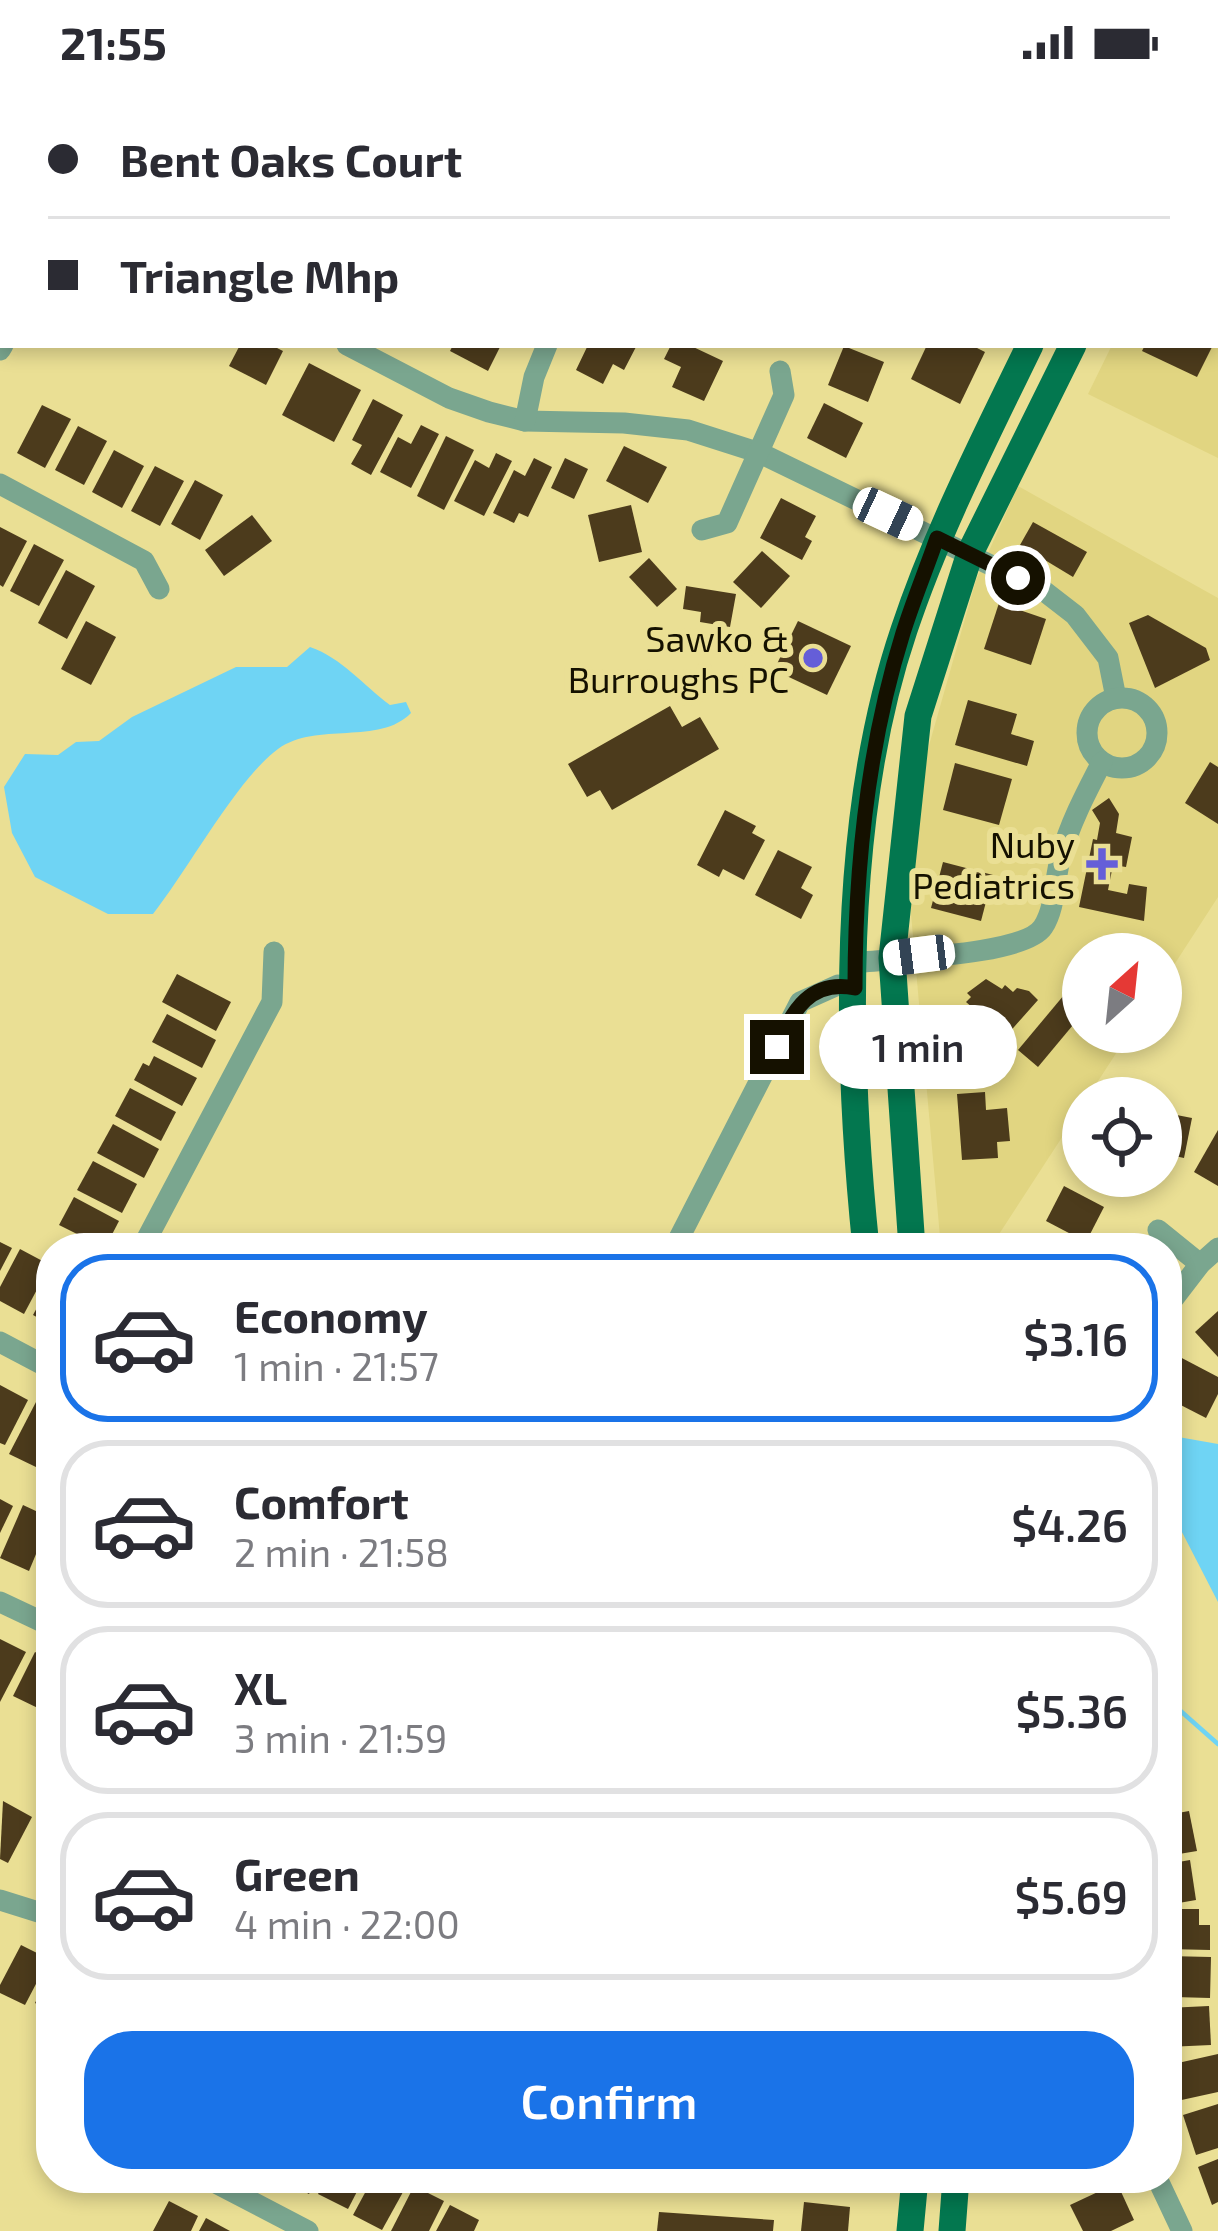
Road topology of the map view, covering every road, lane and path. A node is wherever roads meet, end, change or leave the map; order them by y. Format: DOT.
graph roads {
  1 [pos="353,348"];
  2 [pos="546,348"];
  3 [pos="1029,348"];
  4 [pos="1072,348"];
  5 [pos="780,371"];
  6 [pos="525,421"];
  7 [pos="760,453"];
  8 [pos="0,484"];
  9 [pos="702,530"];
  10 [pos="937,538"];
  11 [pos="970,553"];
  12 [pos="159,590"];
  13 [pos="1116,698"];
  14 [pos="1102,763"];
  15 [pos="274,952"];
  16 [pos="892,958"];
  17 [pos="855,976"];
  18 [pos="1158,1230"];
  19 [pos="150,1233"];
  20 [pos="682,1233"];
  21 [pos="865,1233"];
  22 [pos="911,1233"];
  23 [pos="1162,1233"];
  24 [pos="1218,1247"];
  25 [pos="1182,1249"];
  26 [pos="1200,1264"];
  27 [pos="1182,1287"];
  28 [pos="0,1342"];
  29 [pos="36,1361"];
  30 [pos="0,1602"];
  31 [pos="36,1619"];
  32 [pos="0,1900"];
  33 [pos="36,1911"];
  34 [pos="235,2193"];
  35 [pos="914,2193"];
  36 [pos="955,2193"];
  37 [pos="1164,2193"];
  38 [pos="308,2231"];
  39 [pos="910,2231"];
  40 [pos="952,2231"];
  41 [pos="1182,2231"];
  1 -- 6 [label="street"];
  2 -- 6 [label="street"];
  3 -- 10 [label="main road"];
  4 -- 11 [label="main road"];
  5 -- 7 [label="street"];
  6 -- 7 [label="street"];
  7 -- 9 [label="street"];
  7 -- 10 [label="street"];
  8 -- 12 [label="street"];
  10 -- 11 [label="street"];
  10 -- 17 [label="main road"];
  11 -- 13 [label="street"];
  11 -- 16 [label="main road"];
  13 -- 14 [label="street"];
  13 -- 14 [label="street"];
  14 -- 16 [label="street"];
  15 -- 19 [label="street"];
  16 -- 17 [label="street"];
  16 -- 22 [label="main road"];
  17 -- 20 [label="street"];
  17 -- 21 [label="main road"];
  18 -- 23 [label="street"];
  24 -- 26 [label="street"];
  25 -- 26 [label="street"];
  26 -- 27 [label="street"];
  28 -- 29 [label="street"];
  30 -- 31 [label="street"];
  32 -- 33 [label="street"];
  34 -- 38 [label="street"];
  35 -- 39 [label="main road"];
  36 -- 40 [label="main road"];
  37 -- 41 [label="street"];
}
